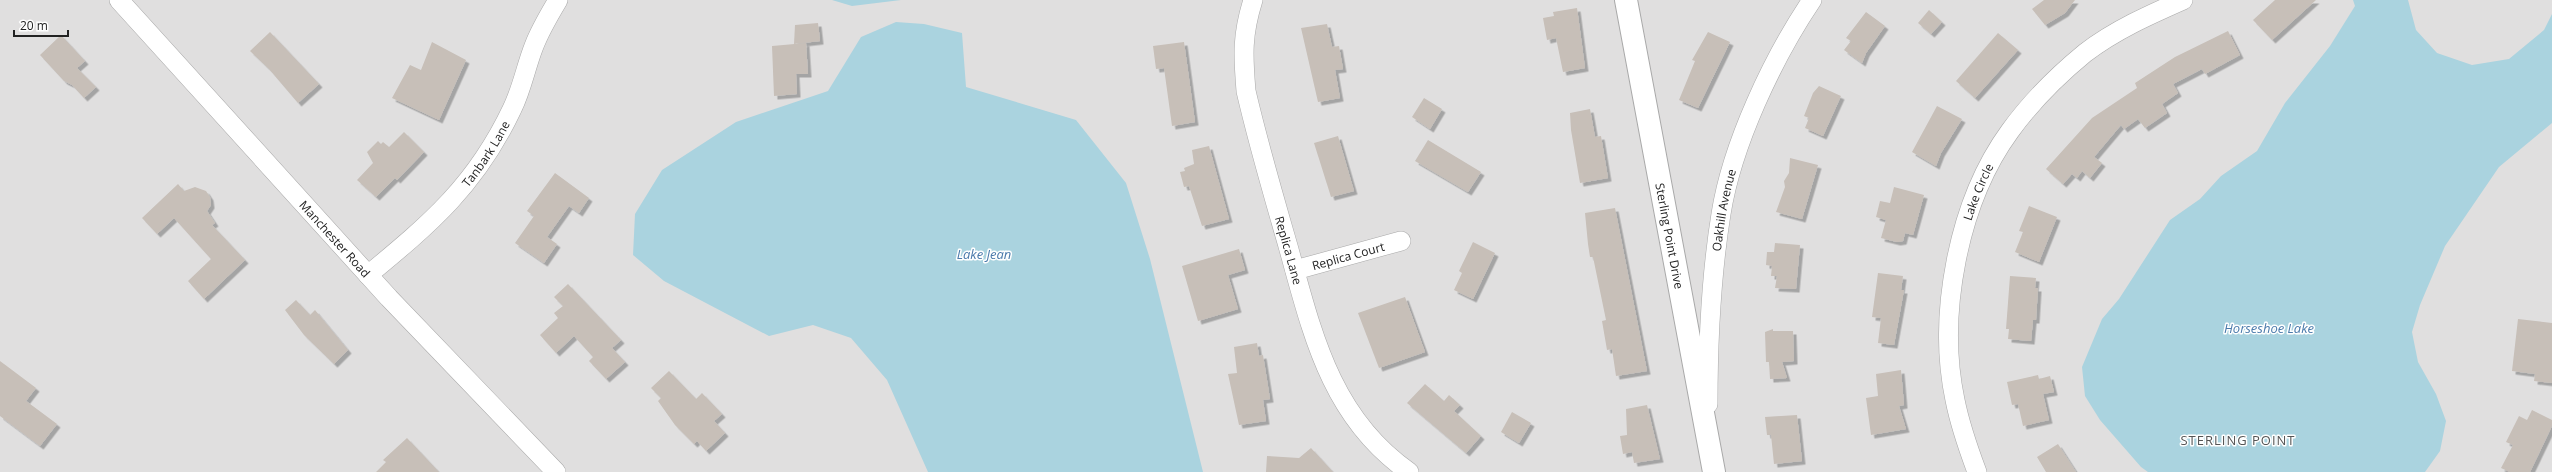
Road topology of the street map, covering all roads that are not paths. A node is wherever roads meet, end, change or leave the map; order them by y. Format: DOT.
graph roads {
  1 [pos="558,0"];
  2 [pos="1253,0"];
  3 [pos="1626,0"];
  4 [pos="1812,0"];
  5 [pos="2183,0"];
  6 [pos="122,1"];
  7 [pos="1401,241"];
  8 [pos="1294,270"];
  9 [pos="368,275"];
  10 [pos="1708,439"];
  11 [pos="556,472"];
  12 [pos="1409,472"];
  13 [pos="1714,472"];
  14 [pos="1977,472"];
  1 -- 9 [label="street, Tanbark Lane"];
  2 -- 8 [label="street, Replica Lane"];
  3 -- 10 [label="street, Sterling Point Drive"];
  4 -- 10 [label="street, Oakhill Avenue"];
  5 -- 14 [label="street, Lake Circle"];
  6 -- 9 [label="street, Manchester Road"];
  7 -- 8 [label="street, Replica Court"];
  8 -- 12 [label="street, Replica Lane"];
  9 -- 11 [label="street, Manchester Road"];
  10 -- 13 [label="street, Sterling Point Drive"];
}
